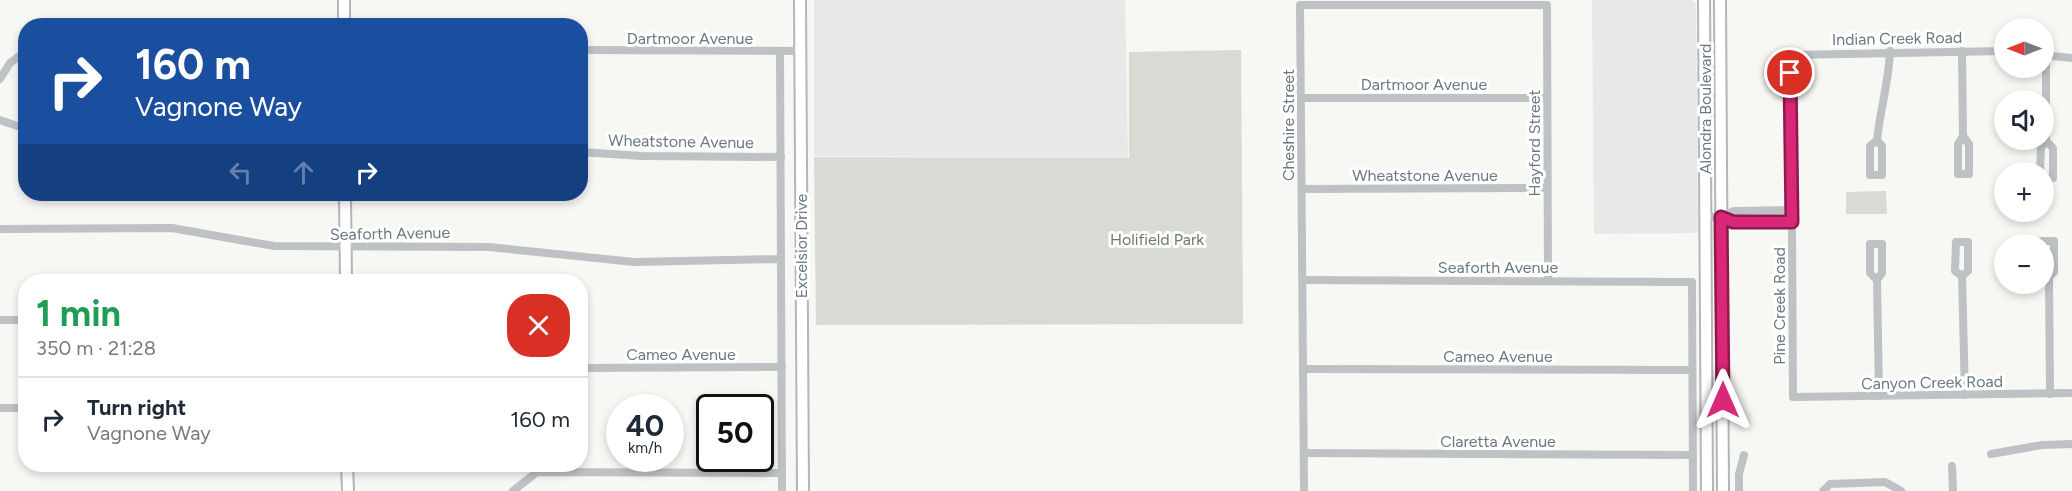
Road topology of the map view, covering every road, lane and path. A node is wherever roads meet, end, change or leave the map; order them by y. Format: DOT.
graph roads {
  1 [pos="344,0"];
  2 [pos="800,0"];
  3 [pos="1704,0"];
  4 [pos="1720,0"];
  5 [pos="1477,3"];
  6 [pos="1547,5"];
  7 [pos="344,18"];
  8 [pos="588,50"];
  9 [pos="780,51"];
  10 [pos="800,51"];
  11 [pos="1890,51"];
  12 [pos="1962,51"];
  13 [pos="1994,51"];
  14 [pos="1791,55"];
  15 [pos="2054,56"];
  16 [pos="18,57"];
  17 [pos="2072,57"];
  18 [pos="0,79"];
  19 [pos="1302,98"];
  20 [pos="1547,98"];
  21 [pos="0,120"];
  22 [pos="1720,121"];
  23 [pos="1705,122"];
  24 [pos="18,126"];
  25 [pos="1963,136"];
  26 [pos="1877,140"];
  27 [pos="588,153"];
  28 [pos="781,157"];
  29 [pos="1548,188"];
  30 [pos="1302,189"];
  31 [pos="345,201"];
  32 [pos="1792,216"];
  33 [pos="1706,217"];
  34 [pos="1721,217"];
  35 [pos="0,229"];
  36 [pos="346,247"];
  37 [pos="781,259"];
  38 [pos="346,274"];
  39 [pos="1962,276"];
  40 [pos="1303,280"];
  41 [pos="1877,280"];
  42 [pos="1548,281"];
  43 [pos="2047,294"];
  44 [pos="0,320"];
  45 [pos="18,320"];
  46 [pos="782,367"];
  47 [pos="588,368"];
  48 [pos="1303,369"];
  49 [pos="1692,370"];
  50 [pos="2072,393"];
  51 [pos="2050,394"];
  52 [pos="1965,395"];
  53 [pos="1879,396"];
  54 [pos="1793,397"];
  55 [pos="0,408"];
  56 [pos="18,408"];
  57 [pos="2072,444"];
  58 [pos="1304,453"];
  59 [pos="1991,453"];
  60 [pos="1693,455"];
  61 [pos="1744,455"];
  62 [pos="1952,466"];
  63 [pos="588,470"];
  64 [pos="348,472"];
  65 [pos="534,472"];
  66 [pos="782,473"];
  67 [pos="1902,490"];
  68 [pos="348,491"];
  69 [pos="513,491"];
  70 [pos="782,491"];
  71 [pos="803,491"];
  72 [pos="1304,491"];
  73 [pos="1693,491"];
  74 [pos="1707,491"];
  75 [pos="1724,491"];
  76 [pos="1739,491"];
  77 [pos="1823,491"];
  78 [pos="1953,491"];
  1 -- 7 [label="main road"];
  2 -- 10 [label="main road, Excelsior Drive"];
  3 -- 23 [label="main road, Alondra Boulevard"];
  4 -- 22 [label="main road, Alondra Boulevard"];
  5 -- 6 [label="street, Cheshire Street"];
  5 -- 19 [label="street, Cheshire Street"];
  6 -- 20 [label="street, Hayford Street"];
  8 -- 9 [label="street, Dartmoor Avenue"];
  9 -- 10 [label="street, Dartmoor Avenue"];
  9 -- 28 [label="street, Excelsior Drive"];
  10 -- 71 [label="main road, Excelsior Drive"];
  11 -- 12 [label="street, Indian Creek Road"];
  11 -- 14 [label="street, Indian Creek Road"];
  11 -- 26 [label="street"];
  12 -- 13 [label="street, Indian Creek Road"];
  12 -- 25 [label="street"];
  14 -- 32 [label="street, Pine Creek Road"];
  15 -- 17 [label="street"];
  16 -- 18 [label="street"];
  19 -- 20 [label="street, Dartmoor Avenue"];
  19 -- 30 [label="street, Cheshire Street"];
  20 -- 29 [label="street, Hayford Street"];
  21 -- 24 [label="street"];
  22 -- 23 [label="main road"];
  22 -- 34 [label="main road, Alondra Boulevard"];
  23 -- 33 [label="main road, Alondra Boulevard"];
  27 -- 28 [label="street, Wheatstone Avenue"];
  28 -- 37 [label="street, Excelsior Drive"];
  29 -- 30 [label="street, Wheatstone Avenue"];
  29 -- 42 [label="street, Hayford Street"];
  30 -- 40 [label="street, Cheshire Street"];
  31 -- 36 [label="main road"];
  32 -- 34 [label="street"];
  32 -- 54 [label="street, Pine Creek Road"];
  33 -- 34 [label="street"];
  33 -- 74 [label="main road, Alondra Boulevard"];
  34 -- 75 [label="main road, Alondra Boulevard"];
  35 -- 36 [label="street, Seaforth Avenue"];
  36 -- 37 [label="street, Seaforth Avenue"];
  36 -- 38 [label="main road"];
  37 -- 46 [label="street, Excelsior Drive"];
  39 -- 52 [label="street"];
  40 -- 42 [label="street, Seaforth Avenue"];
  40 -- 48 [label="street, Cheshire Street"];
  41 -- 53 [label="street"];
  42 -- 49 [label="street, Seaforth Avenue"];
  43 -- 51 [label="street"];
  44 -- 45 [label="street"];
  46 -- 47 [label="street, Cameo Avenue"];
  46 -- 66 [label="street, Excelsior Drive"];
  48 -- 49 [label="street, Cameo Avenue"];
  48 -- 58 [label="street, Cheshire Street"];
  49 -- 60 [label="street"];
  50 -- 51 [label="street, Canyon Creek Road"];
  51 -- 52 [label="street, Canyon Creek Road"];
  52 -- 53 [label="street, Canyon Creek Road"];
  53 -- 54 [label="street, Canyon Creek Road"];
  55 -- 56 [label="street"];
  57 -- 59 [label="street"];
  58 -- 60 [label="street, Claretta Avenue"];
  58 -- 72 [label="street, Cheshire Street"];
  60 -- 73 [label="street"];
  61 -- 76 [label="street"];
  62 -- 78 [label="street"];
  63 -- 66 [label="street"];
  64 -- 68 [label="main road"];
  65 -- 69 [label="street"];
  66 -- 70 [label="street, Excelsior Drive"];
  67 -- 77 [label="street"];
}
